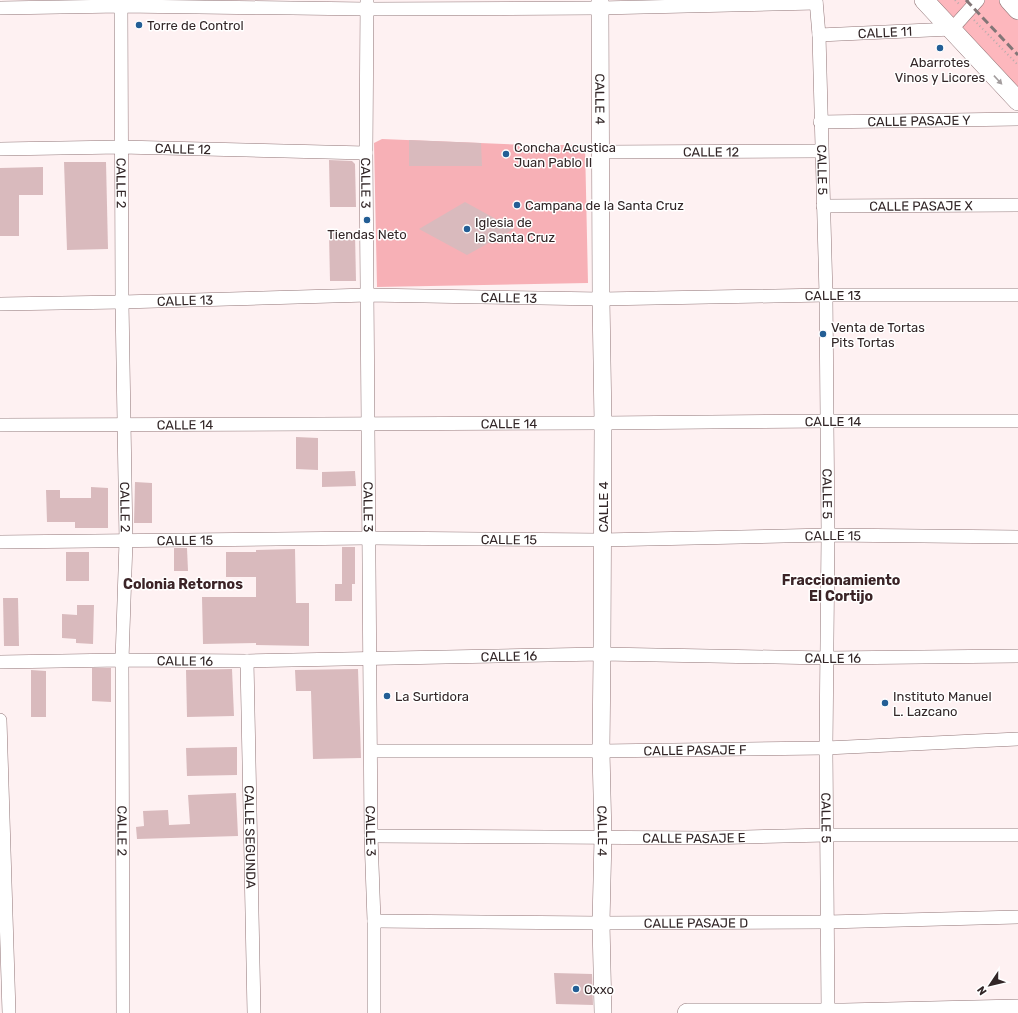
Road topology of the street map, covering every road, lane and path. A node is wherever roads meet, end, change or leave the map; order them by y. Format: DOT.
graph roads {
  1 [pos="924,0"];
  2 [pos="978,0"];
  3 [pos="1009,0"];
  4 [pos="816,2"];
  5 [pos="121,3"];
  6 [pos="26,4"];
  7 [pos="367,4"];
  8 [pos="600,4"];
  9 [pos="0,8"];
  10 [pos="1018,10"];
  11 [pos="969,14"];
  12 [pos="952,30"];
  13 [pos="819,35"];
  14 [pos="1018,65"];
  15 [pos="1018,101"];
  16 [pos="1018,119"];
  17 [pos="820,122"];
  18 [pos="121,147"];
  19 [pos="0,149"];
  20 [pos="821,151"];
  21 [pos="601,152"];
  22 [pos="366,153"];
  23 [pos="1018,205"];
  24 [pos="823,206"];
  25 [pos="368,295"];
  26 [pos="826,295"];
  27 [pos="1018,296"];
  28 [pos="601,299"];
  29 [pos="122,302"];
  30 [pos="0,304"];
  31 [pos="827,421"];
  32 [pos="1018,421"];
  33 [pos="603,423"];
  34 [pos="124,424"];
  35 [pos="368,424"];
  36 [pos="0,426"];
  37 [pos="828,535"];
  38 [pos="1018,537"];
  39 [pos="370,538"];
  40 [pos="602,540"];
  41 [pos="126,541"];
  42 [pos="0,542"];
  43 [pos="602,654"];
  44 [pos="1018,656"];
  45 [pos="370,658"];
  46 [pos="827,658"];
  47 [pos="122,660"];
  48 [pos="247,661"];
  49 [pos="0,662"];
  50 [pos="0,720"];
  51 [pos="1018,738"];
  52 [pos="0,739"];
  53 [pos="826,748"];
  54 [pos="371,751"];
  55 [pos="600,751"];
  56 [pos="827,835"];
  57 [pos="1018,835"];
  58 [pos="371,836"];
  59 [pos="603,837"];
  60 [pos="1018,916"];
  61 [pos="374,921"];
  62 [pos="827,922"];
  63 [pos="601,923"];
  64 [pos="1018,1009"];
  65 [pos="929,1012"];
  66 [pos="9,1013"];
  67 [pos="123,1013"];
  68 [pos="254,1013"];
  69 [pos="374,1013"];
  70 [pos="603,1013"];
  71 [pos="687,1013"];
  72 [pos="755,1013"];
  73 [pos="828,1013"];
  74 [pos="844,1013"];
  1 -- 12 [label="main road"];
  2 -- 12 [label="street"];
  3 -- 10 [label="main road"];
  4 -- 8 [label="street"];
  4 -- 13 [label="street, CALLE 5"];
  5 -- 6 [label="street"];
  5 -- 7 [label="street"];
  5 -- 18 [label="street, CALLE 2"];
  6 -- 9 [label="street"];
  7 -- 8 [label="street"];
  7 -- 22 [label="street, CALLE 3"];
  8 -- 21 [label="street, CALLE 4"];
  11 -- 14 [label="path"];
  12 -- 13 [label="street, CALLE 11"];
  12 -- 15 [label="main road, one-way"];
  13 -- 17 [label="street, CALLE 5"];
  16 -- 17 [label="street, CALLE PASAJE Y"];
  17 -- 20 [label="street, CALLE 5"];
  18 -- 19 [label="street, CALLE 12"];
  18 -- 22 [label="street, CALLE 12"];
  18 -- 29 [label="street, CALLE 2"];
  20 -- 21 [label="street, CALLE 12"];
  20 -- 24 [label="street, CALLE 5"];
  21 -- 28 [label="street, CALLE 4"];
  22 -- 25 [label="street, CALLE 3"];
  23 -- 24 [label="street, CALLE PASAJE X"];
  24 -- 26 [label="street, CALLE 5"];
  25 -- 28 [label="street, CALLE 13"];
  25 -- 29 [label="street, CALLE 13"];
  25 -- 35 [label="street, CALLE 3"];
  26 -- 27 [label="street, CALLE 13"];
  26 -- 28 [label="street, CALLE 13"];
  26 -- 31 [label="street, CALLE 5"];
  28 -- 33 [label="street, CALLE 4"];
  29 -- 30 [label="street, CALLE 13"];
  29 -- 34 [label="street, CALLE 2"];
  31 -- 32 [label="street, CALLE 14"];
  31 -- 33 [label="street, CALLE 14"];
  31 -- 37 [label="street, CALLE 5"];
  33 -- 35 [label="street, CALLE 14"];
  33 -- 40 [label="street, CALLE 4"];
  34 -- 35 [label="street, CALLE 14"];
  34 -- 36 [label="street, CALLE 14"];
  34 -- 41 [label="street, CALLE 2"];
  35 -- 39 [label="street, CALLE 3"];
  37 -- 38 [label="street, CALLE 15"];
  37 -- 40 [label="street, CALLE 15"];
  37 -- 46 [label="street, CALLE 5"];
  39 -- 40 [label="street, CALLE 15"];
  39 -- 41 [label="street, CALLE 15"];
  39 -- 45 [label="street, CALLE 3"];
  40 -- 43 [label="street, CALLE 4"];
  41 -- 42 [label="street, CALLE 15"];
  41 -- 47 [label="street, CALLE 2"];
  43 -- 45 [label="street, CALLE 16"];
  43 -- 46 [label="street, CALLE 16"];
  43 -- 55 [label="street, CALLE 4"];
  44 -- 46 [label="street, CALLE 16"];
  45 -- 48 [label="street, CALLE 16"];
  45 -- 54 [label="street, CALLE 3"];
  46 -- 53 [label="street, CALLE 5"];
  47 -- 48 [label="street, CALLE 16"];
  47 -- 49 [label="street, CALLE 16"];
  47 -- 67 [label="street, CALLE 2"];
  48 -- 68 [label="street, CALLE SEGUNDA"];
  50 -- 52 [label="street"];
  51 -- 53 [label="street, CALLE PASAJE F"];
  52 -- 66 [label="street"];
  53 -- 55 [label="street, CALLE PASAJE F"];
  53 -- 56 [label="street, CALLE 5"];
  54 -- 55 [label="street, CALLE PASAJE F"];
  54 -- 58 [label="street, CALLE 3"];
  55 -- 59 [label="street, CALLE 4"];
  56 -- 57 [label="street, CALLE PASAJE E"];
  56 -- 59 [label="street, CALLE PASAJE E"];
  56 -- 62 [label="street, CALLE 5"];
  58 -- 59 [label="street, CALLE PASAJE E"];
  58 -- 61 [label="street, CALLE 3"];
  59 -- 63 [label="street, CALLE 4"];
  60 -- 62 [label="street, CALLE PASAJE D"];
  61 -- 63 [label="street, CALLE PASAJE D"];
  61 -- 69 [label="street, CALLE 3"];
  62 -- 63 [label="street, CALLE PASAJE D"];
  62 -- 73 [label="street, CALLE 5"];
  63 -- 70 [label="street, CALLE 4"];
  64 -- 65 [label="main road"];
  65 -- 74 [label="main road"];
  71 -- 72 [label="main road"];
  72 -- 73 [label="main road"];
  73 -- 74 [label="main road"];
}
